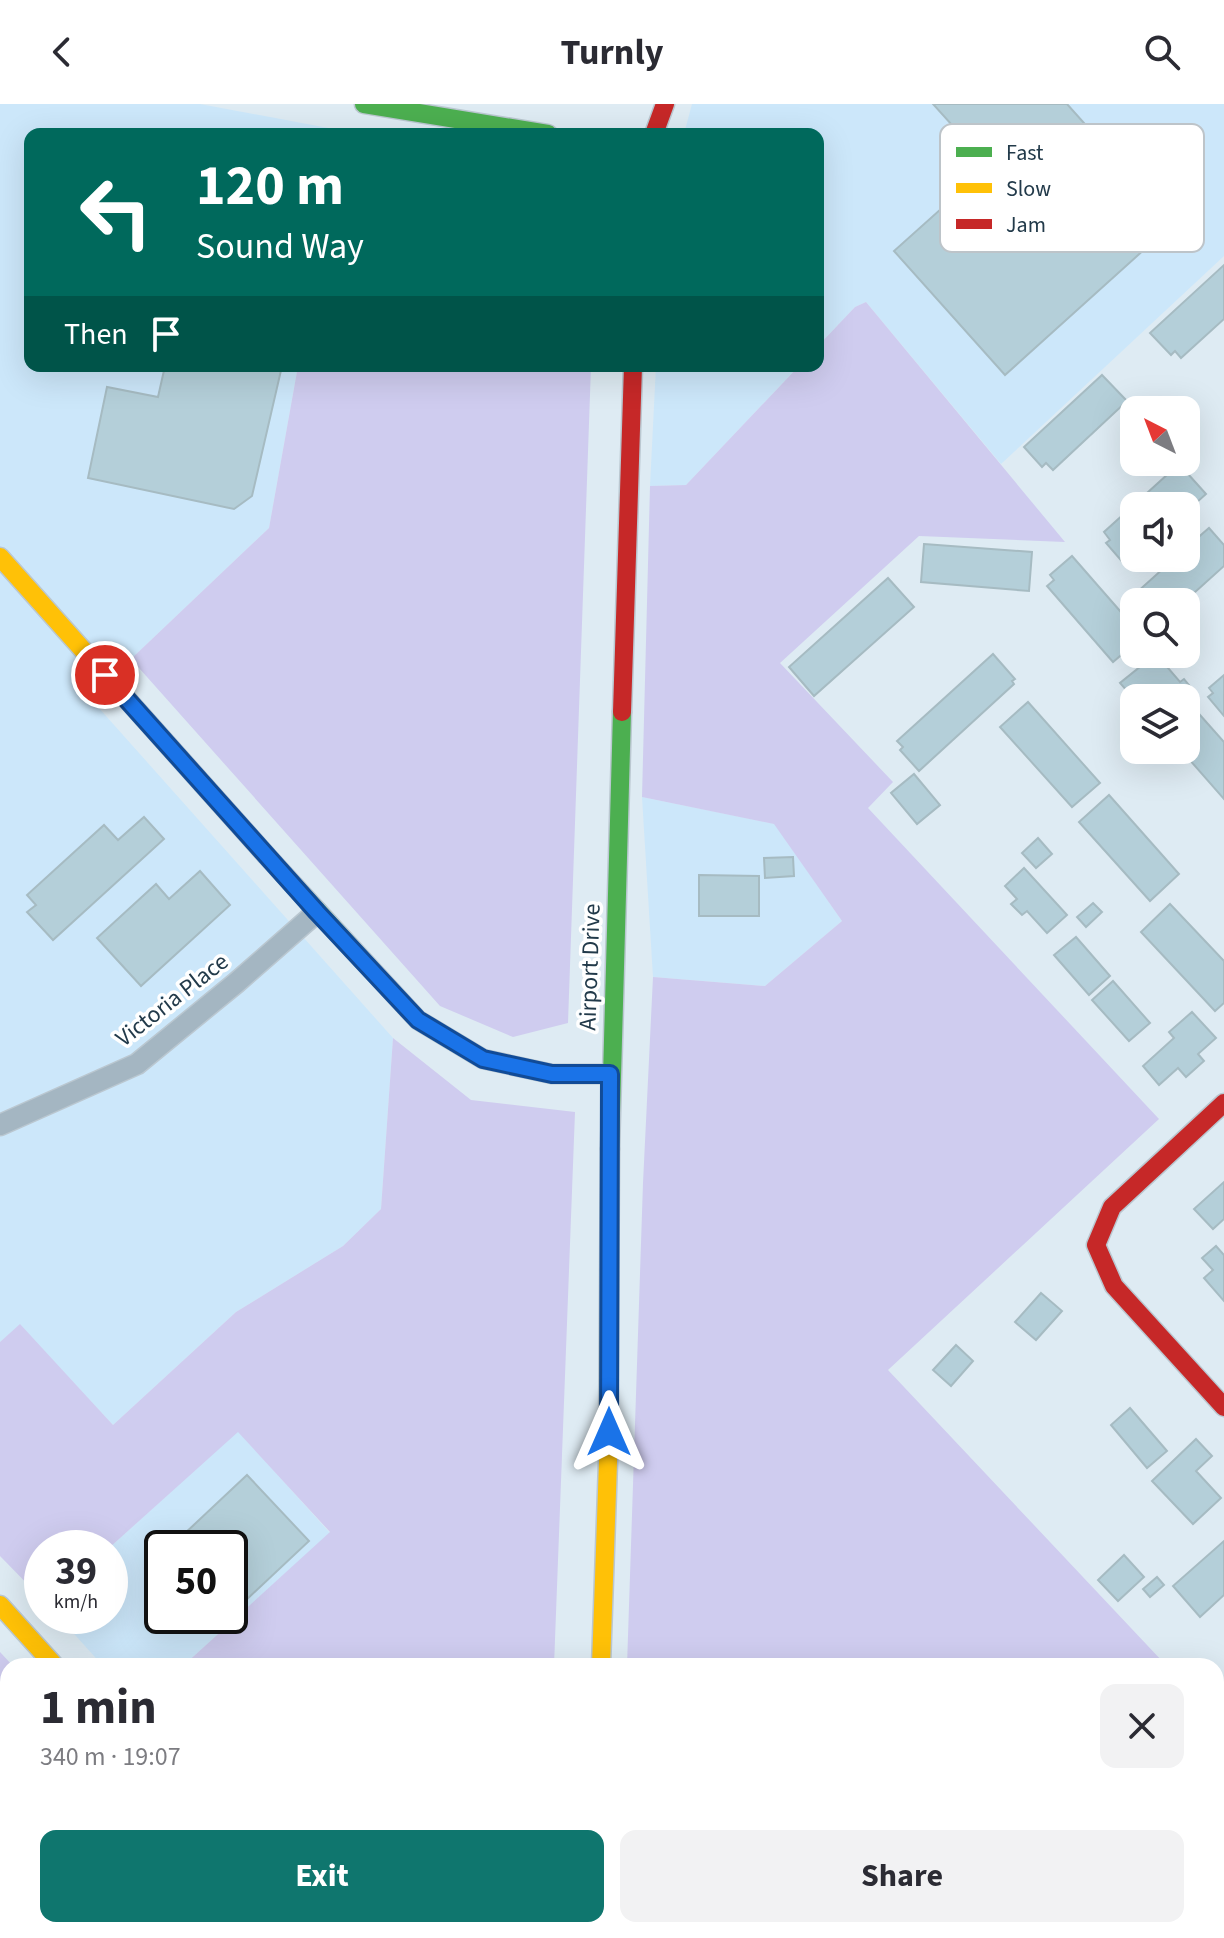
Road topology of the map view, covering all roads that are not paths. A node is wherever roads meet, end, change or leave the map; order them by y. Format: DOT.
graph roads {
  1 [pos="364,104"];
  2 [pos="665,104"];
  3 [pos="511,128"];
  4 [pos="656,128"];
  5 [pos="633,372"];
  6 [pos="0,557"];
  7 [pos="317,912"];
  8 [pos="610,1074"];
  9 [pos="1224,1103"];
  10 [pos="0,1125"];
  11 [pos="1224,1407"];
  12 [pos="0,1605"];
  13 [pos="48,1658"];
  14 [pos="601,1658"];
  1 -- 3 [label="street"];
  2 -- 4 [label="street"];
  5 -- 8 [label="street, Airport Drive"];
  6 -- 7 [label="street"];
  7 -- 8 [label="street"];
  7 -- 10 [label="street, Victoria Place"];
  8 -- 14 [label="street, Airport Drive"];
  9 -- 11 [label="street"];
  12 -- 13 [label="street"];
}
